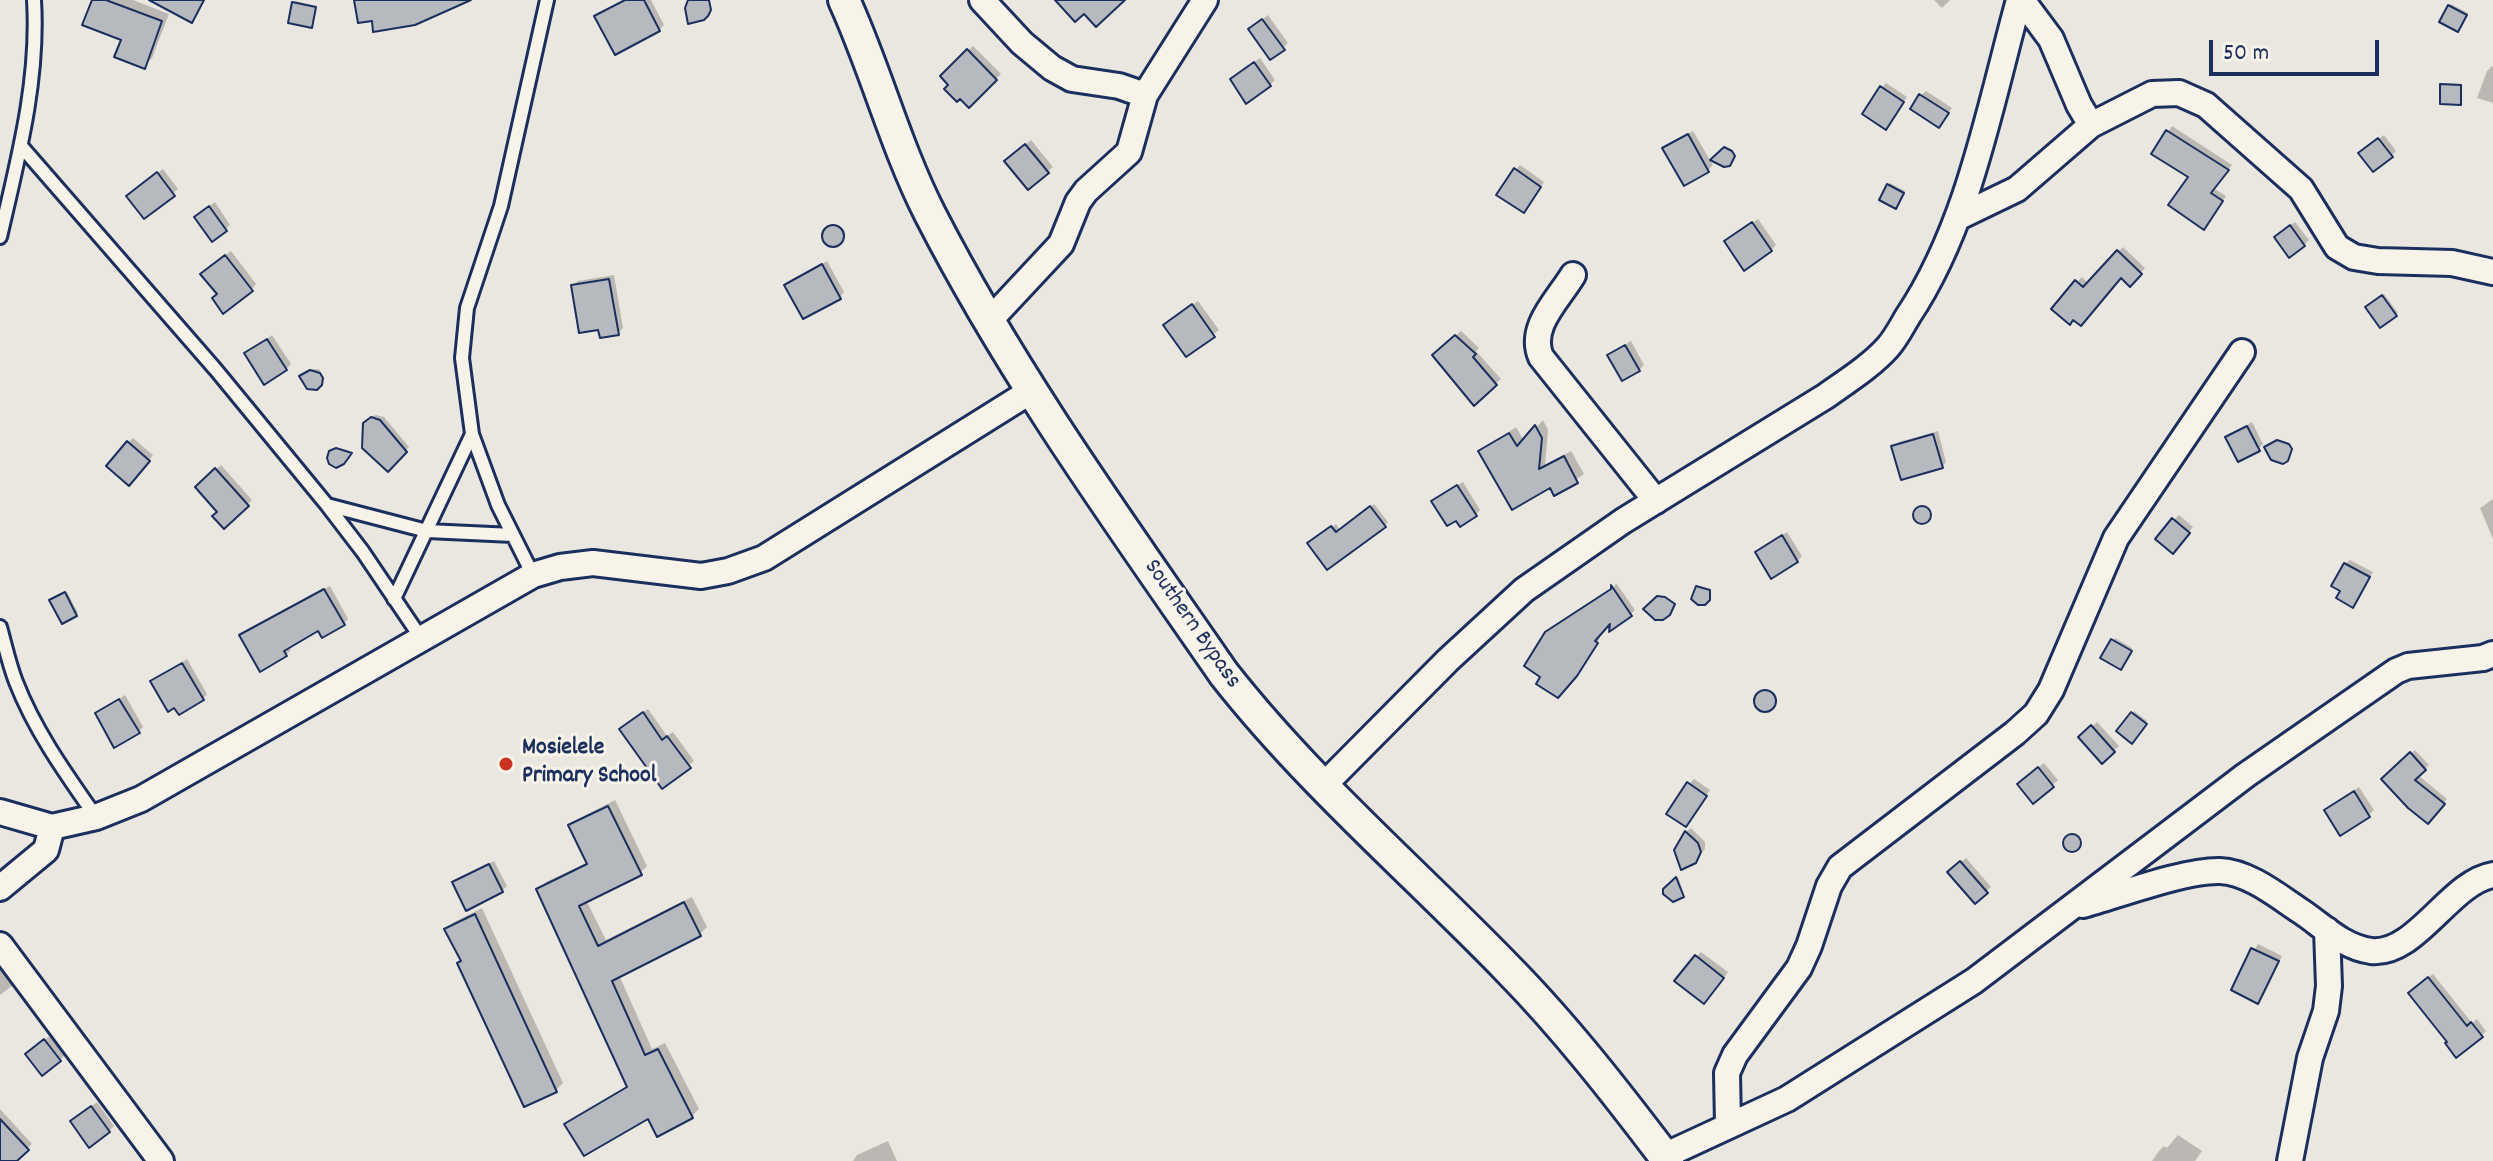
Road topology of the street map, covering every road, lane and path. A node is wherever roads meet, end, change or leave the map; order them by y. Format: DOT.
graph roads {
  1 [pos="34,0"];
  2 [pos="547,0"];
  3 [pos="844,0"];
  4 [pos="982,0"];
  5 [pos="1205,0"];
  6 [pos="2020,0"];
  7 [pos="1145,95"];
  8 [pos="2091,125"];
  9 [pos="21,146"];
  10 [pos="1957,218"];
  11 [pos="0,237"];
  12 [pos="2493,272"];
  13 [pos="1573,275"];
  14 [pos="990,320"];
  15 [pos="2242,352"];
  16 [pos="1031,391"];
  17 [pos="472,434"];
  18 [pos="1656,501"];
  19 [pos="327,505"];
  20 [pos="427,531"];
  21 [pos="513,535"];
  22 [pos="533,575"];
  23 [pos="394,599"];
  24 [pos="0,627"];
  25 [pos="421,638"];
  26 [pos="2493,654"];
  27 [pos="1323,786"];
  28 [pos="0,812"];
  29 [pos="96,817"];
  30 [pos="52,827"];
  31 [pos="2493,875"];
  32 [pos="0,888"];
  33 [pos="2067,910"];
  34 [pos="2327,930"];
  35 [pos="0,945"];
  36 [pos="1728,1125"];
  37 [pos="1666,1158"];
  38 [pos="161,1161"];
  39 [pos="2290,1161"];
  1 -- 9 [label="lane"];
  2 -- 17 [label="lane"];
  3 -- 14 [label="street, Southern Bypass"];
  4 -- 7 [label="street"];
  5 -- 7 [label="street"];
  6 -- 8 [label="street"];
  6 -- 10 [label="street"];
  7 -- 14 [label="street"];
  8 -- 10 [label="street"];
  8 -- 12 [label="street"];
  9 -- 11 [label="lane"];
  9 -- 19 [label="lane"];
  10 -- 18 [label="street"];
  13 -- 18 [label="street"];
  14 -- 16 [label="street, Southern Bypass"];
  15 -- 36 [label="street"];
  16 -- 22 [label="street"];
  16 -- 27 [label="street, Southern Bypass"];
  17 -- 20 [label="lane"];
  17 -- 21 [label="lane"];
  18 -- 27 [label="street"];
  19 -- 20 [label="lane"];
  19 -- 23 [label="lane"];
  20 -- 21 [label="lane"];
  20 -- 23 [label="lane"];
  21 -- 22 [label="lane"];
  22 -- 25 [label="street"];
  23 -- 25 [label="lane"];
  24 -- 29 [label="lane"];
  25 -- 29 [label="street"];
  26 -- 33 [label="street"];
  27 -- 37 [label="street, Southern Bypass"];
  28 -- 30 [label="street"];
  29 -- 30 [label="street"];
  30 -- 32 [label="street"];
  31 -- 34 [label="street"];
  33 -- 34 [label="street"];
  33 -- 36 [label="street"];
  34 -- 39 [label="street"];
  35 -- 38 [label="street"];
  36 -- 37 [label="street"];
}
